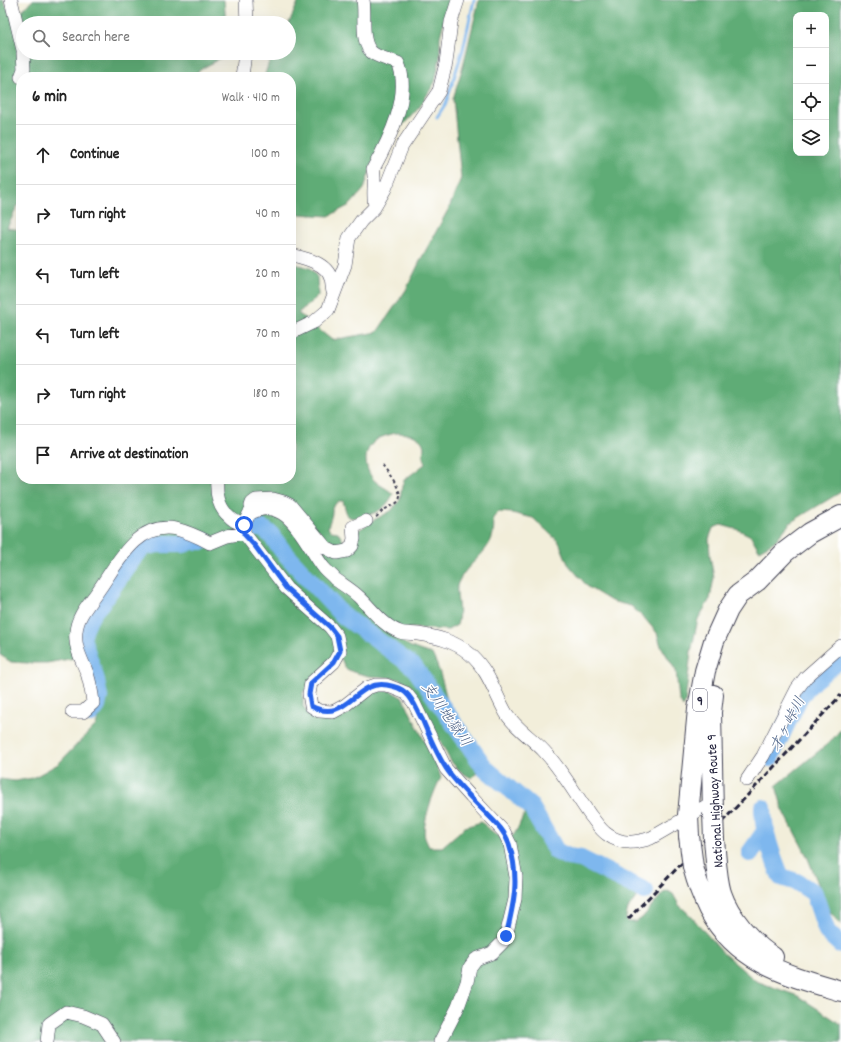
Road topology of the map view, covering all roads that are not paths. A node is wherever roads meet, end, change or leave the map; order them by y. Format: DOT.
graph roads {
  1 [pos="11,0"];
  2 [pos="246,0"];
  3 [pos="362,0"];
  4 [pos="458,0"];
  5 [pos="247,16"];
  6 [pos="16,21"];
  7 [pos="23,60"];
  8 [pos="245,60"];
  9 [pos="23,72"];
  10 [pos="243,72"];
  11 [pos="375,207"];
  12 [pos="296,256"];
  13 [pos="333,294"];
  14 [pos="296,331"];
  15 [pos="217,484"];
  16 [pos="253,512"];
  17 [pos="841,516"];
  18 [pos="366,521"];
  19 [pos="244,529"];
  20 [pos="757,580"];
  21 [pos="841,646"];
  22 [pos="72,712"];
  23 [pos="747,780"];
  24 [pos="713,807"];
  25 [pos="688,815"];
  26 [pos="820,984"];
  27 [pos="841,991"];
  28 [pos="47,1042"];
  29 [pos="114,1042"];
  30 [pos="440,1042"];
  1 -- 6 [label="street"];
  2 -- 5 [label="street"];
  3 -- 11 [label="street"];
  4 -- 11 [label="street"];
  7 -- 9 [label="street"];
  8 -- 10 [label="street"];
  11 -- 13 [label="street"];
  12 -- 13 [label="street"];
  13 -- 14 [label="street"];
  15 -- 19 [label="street"];
  16 -- 18 [label="street"];
  16 -- 19 [label="street"];
  16 -- 25 [label="street"];
  17 -- 20 [label="highway, National Highway Route 9 / 9"];
  19 -- 22 [label="street"];
  19 -- 30 [label="street"];
  20 -- 24 [label="highway, National Highway Route 9 / 9"];
  20 -- 25 [label="highway, National Highway Route 9 / 9"];
  21 -- 23 [label="street"];
  24 -- 25 [label="street"];
  24 -- 26 [label="highway, National Highway Route 9 / 9, bridge"];
  25 -- 26 [label="highway, National Highway Route 9 / 9, bridge"];
  26 -- 27 [label="highway, National Highway Route 9 / 9"];
  28 -- 29 [label="street"];
}
